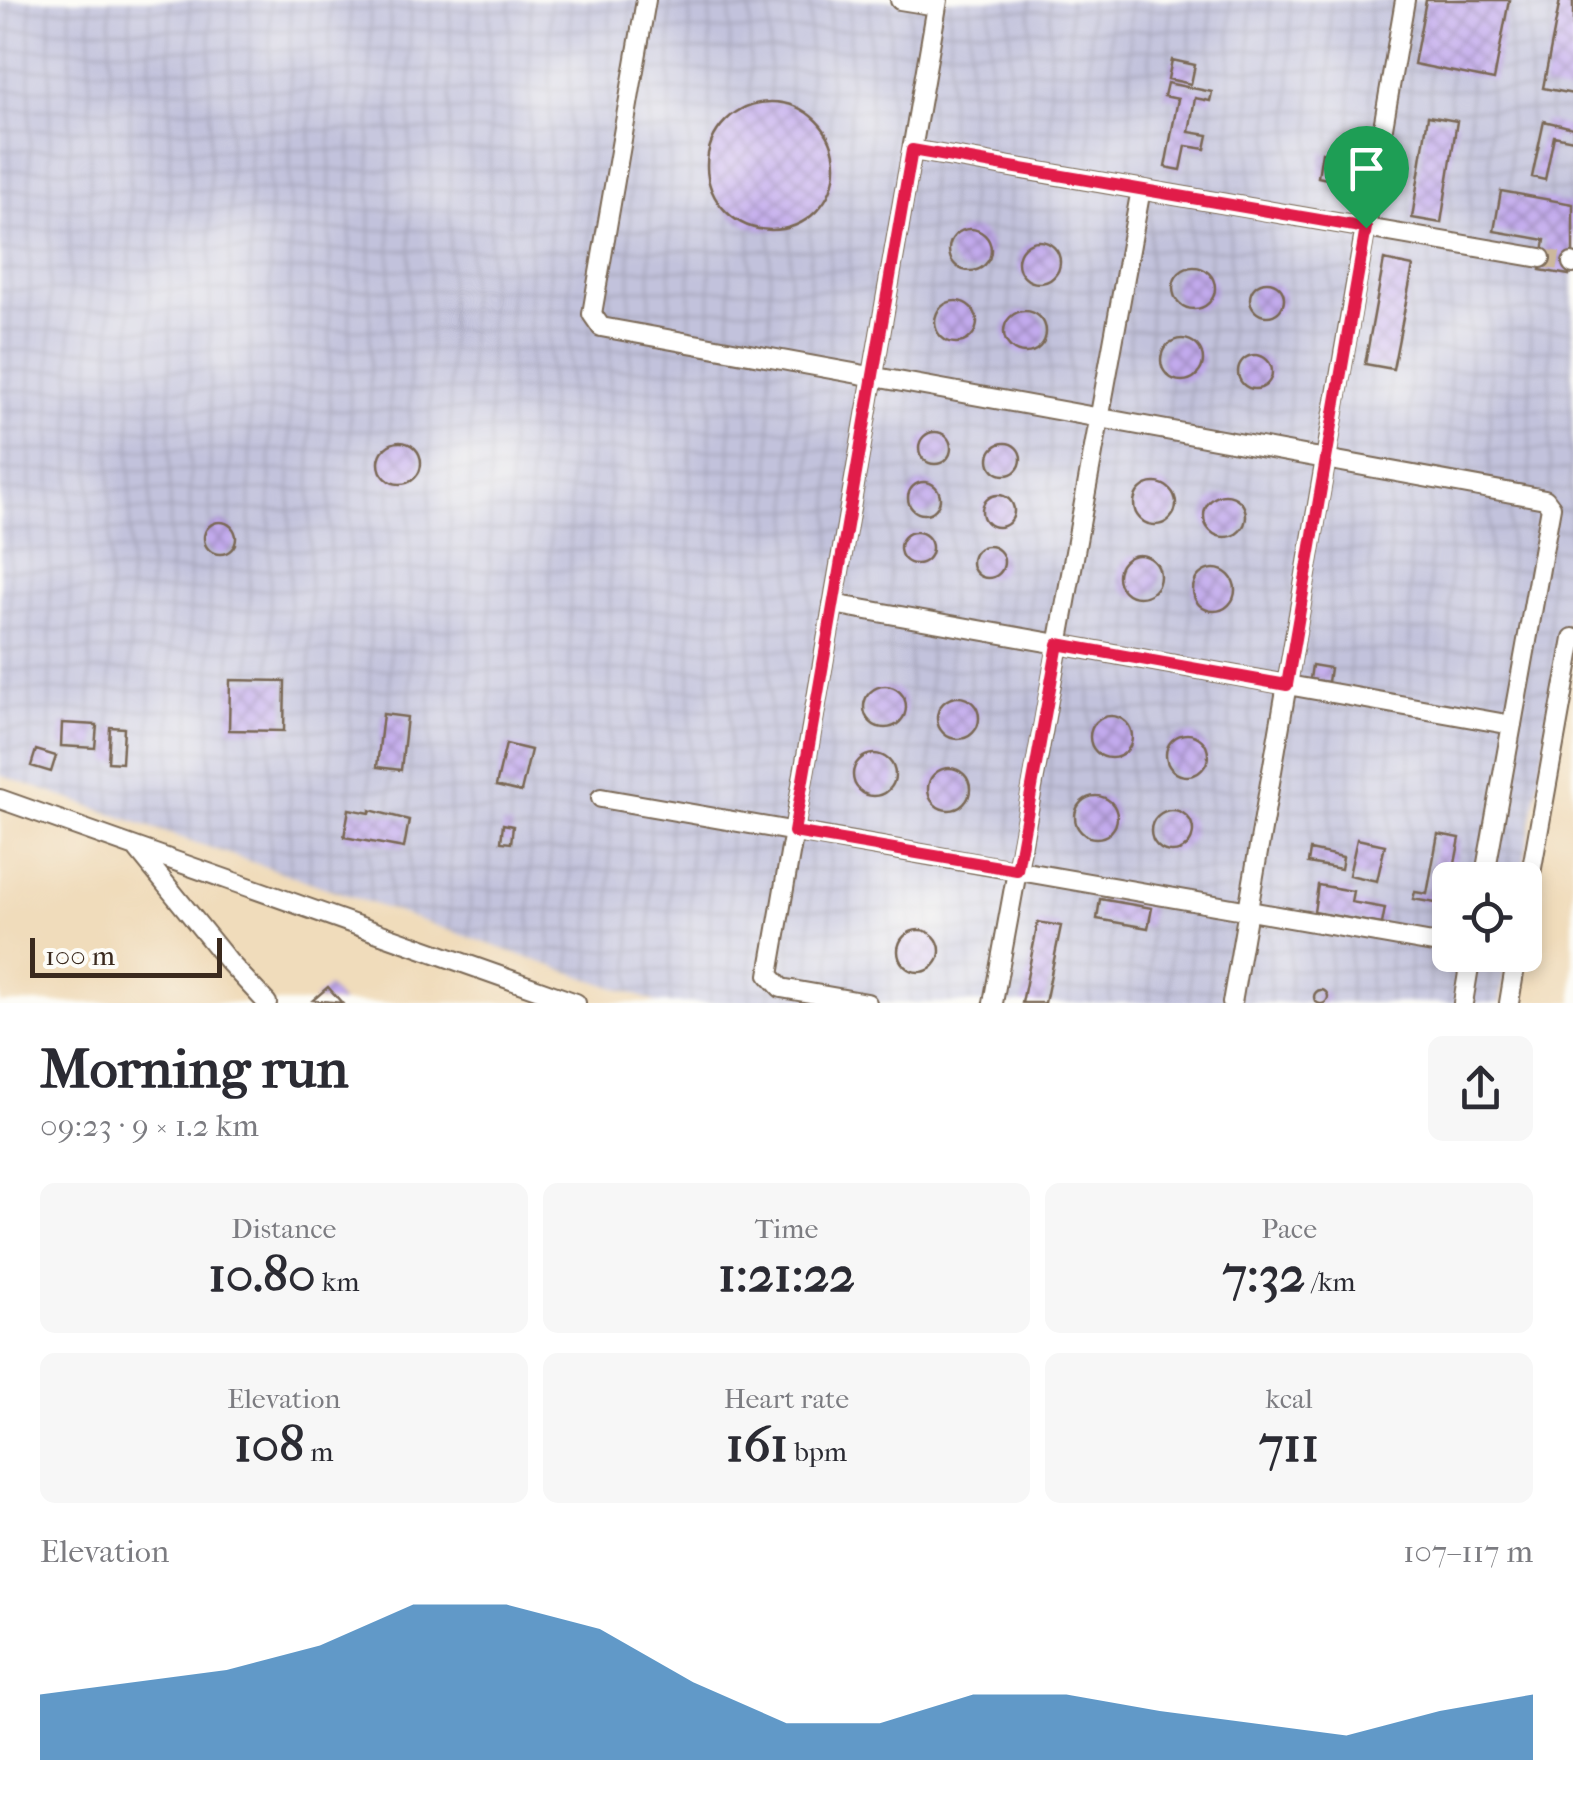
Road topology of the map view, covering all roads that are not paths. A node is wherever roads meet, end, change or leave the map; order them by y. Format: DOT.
graph roads {
  1 [pos="646,0"];
  2 [pos="900,0"];
  3 [pos="1405,0"];
  4 [pos="937,3"];
  5 [pos="912,150"];
  6 [pos="1141,190"];
  7 [pos="1366,228"];
  8 [pos="1542,258"];
  9 [pos="873,376"];
  10 [pos="1100,416"];
  11 [pos="1326,457"];
  12 [pos="833,604"];
  13 [pos="1573,638"];
  14 [pos="1058,644"];
  15 [pos="1287,685"];
  16 [pos="1512,724"];
  17 [pos="601,798"];
  18 [pos="0,799"];
  19 [pos="794,832"];
  20 [pos="136,848"];
  21 [pos="1487,862"];
  22 [pos="1533,862"];
  23 [pos="1017,870"];
  24 [pos="1248,911"];
  25 [pos="1432,943"];
  26 [pos="1468,972"];
  27 [pos="1514,972"];
  28 [pos="525,995"];
  29 [pos="267,1003"];
  30 [pos="576,1003"];
  31 [pos="867,1003"];
  32 [pos="993,1003"];
  33 [pos="1232,1003"];
  34 [pos="1462,1003"];
  35 [pos="1509,1003"];
  1 -- 9 [label="street"];
  2 -- 4 [label="street"];
  3 -- 7 [label="street"];
  4 -- 5 [label="street"];
  5 -- 6 [label="street"];
  5 -- 9 [label="street"];
  6 -- 7 [label="street"];
  6 -- 10 [label="street"];
  7 -- 8 [label="street"];
  7 -- 11 [label="street"];
  9 -- 10 [label="street"];
  9 -- 12 [label="street"];
  10 -- 11 [label="street"];
  10 -- 14 [label="street"];
  11 -- 15 [label="street"];
  11 -- 16 [label="street"];
  12 -- 14 [label="street"];
  12 -- 19 [label="street"];
  13 -- 22 [label="street"];
  14 -- 15 [label="street"];
  14 -- 23 [label="street"];
  15 -- 16 [label="street"];
  15 -- 24 [label="street"];
  16 -- 21 [label="street"];
  17 -- 19 [label="street"];
  18 -- 20 [label="street"];
  19 -- 23 [label="street"];
  19 -- 31 [label="street"];
  20 -- 28 [label="street"];
  20 -- 29 [label="street"];
  23 -- 24 [label="street"];
  23 -- 32 [label="street"];
  24 -- 25 [label="street"];
  24 -- 33 [label="street"];
  26 -- 34 [label="street"];
  27 -- 35 [label="street"];
  28 -- 30 [label="street"];
}
